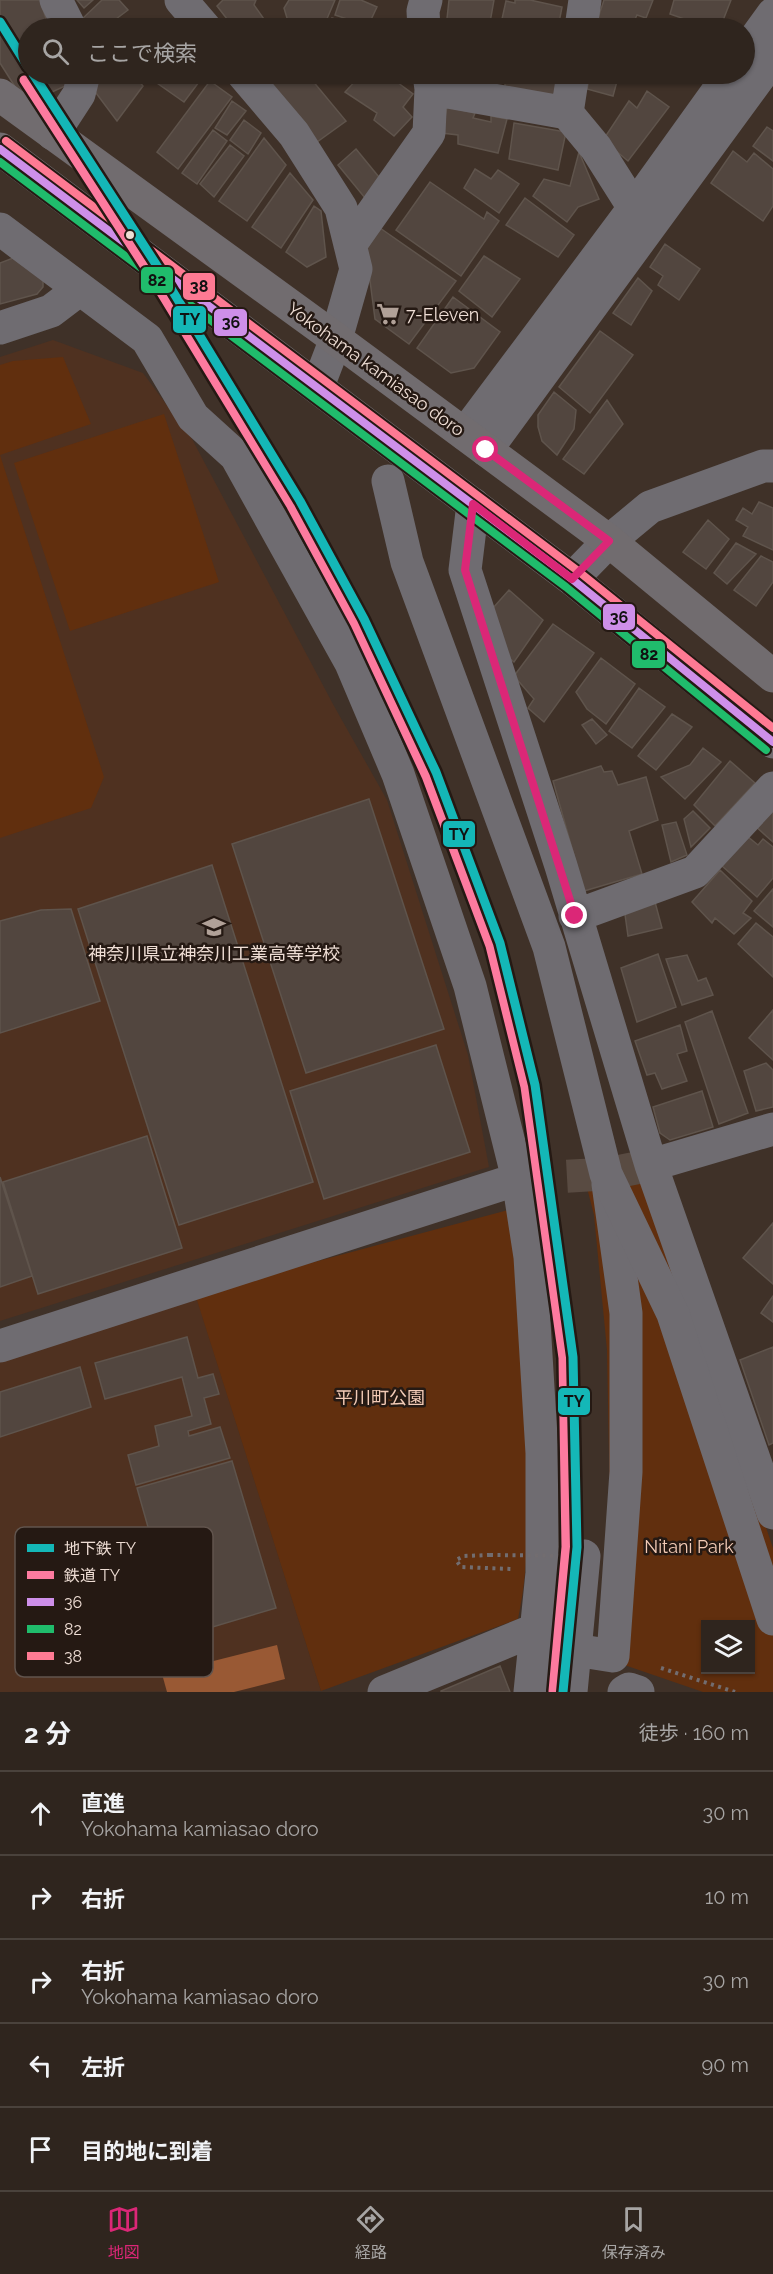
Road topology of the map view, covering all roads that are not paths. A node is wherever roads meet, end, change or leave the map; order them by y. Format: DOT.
graph roads {
  1 [pos="56,0"];
  2 [pos="181,0"];
  3 [pos="426,0"];
  4 [pos="585,0"];
  5 [pos="773,14"];
  6 [pos="65,18"];
  7 [pos="196,18"];
  8 [pos="423,18"];
  9 [pos="582,18"];
  10 [pos="755,39"];
  11 [pos="773,58"];
  12 [pos="755,81"];
  13 [pos="82,84"];
  14 [pos="252,84"];
  15 [pos="430,84"];
  16 [pos="443,84"];
  17 [pos="571,84"];
  18 [pos="723,84"];
  19 [pos="753,84"];
  20 [pos="0,95"];
  21 [pos="567,113"];
  22 [pos="53,134"];
  23 [pos="0,149"];
  24 [pos="633,208"];
  25 [pos="0,229"];
  26 [pos="350,244"];
  27 [pos="80,289"];
  28 [pos="0,328"];
  29 [pos="336,339"];
  30 [pos="318,386"];
  31 [pos="475,442"];
  32 [pos="773,465"];
  33 [pos="388,481"];
  34 [pos="473,504"];
  35 [pos="609,541"];
  36 [pos="572,579"];
  37 [pos="773,676"];
  38 [pos="773,742"];
  39 [pos="773,788"];
  40 [pos="575,916"];
  41 [pos="773,1129"];
  42 [pos="651,1165"];
  43 [pos="606,1174"];
  44 [pos="518,1179"];
  45 [pos="0,1346"];
  46 [pos="773,1513"];
  47 [pos="584,1556"];
  48 [pos="773,1619"];
  49 [pos="537,1629"];
  50 [pos="575,1650"];
  51 [pos="384,1692"];
  52 [pos="530,1692"];
  53 [pos="571,1692"];
  54 [pos="624,1692"];
  55 [pos="638,1692"];
  1 -- 6 [label="street"];
  2 -- 7 [label="street"];
  3 -- 8 [label="street"];
  4 -- 9 [label="street"];
  5 -- 10 [label="street"];
  11 -- 12 [label="street"];
  13 -- 22 [label="street"];
  14 -- 26 [label="street"];
  15 -- 26 [label="street"];
  16 -- 21 [label="street"];
  17 -- 21 [label="street"];
  18 -- 24 [label="street"];
  19 -- 31 [label="street"];
  20 -- 22 [label="main road, Yokohama kamiasao doro"];
  21 -- 24 [label="street"];
  22 -- 29 [label="main road, Yokohama kamiasao doro"];
  23 -- 30 [label="main road"];
  24 -- 31 [label="street"];
  25 -- 27 [label="street"];
  26 -- 29 [label="street"];
  27 -- 28 [label="street"];
  27 -- 44 [label="street"];
  29 -- 30 [label="street"];
  29 -- 31 [label="main road, Yokohama kamiasao doro"];
  30 -- 34 [label="main road"];
  31 -- 35 [label="main road, Yokohama kamiasao doro"];
  32 -- 35 [label="street"];
  33 -- 43 [label="street, bridge"];
  34 -- 36 [label="main road"];
  34 -- 40 [label="street"];
  35 -- 36 [label="street"];
  35 -- 37 [label="main road, Yokohama kamiasao doro"];
  36 -- 38 [label="main road"];
  39 -- 40 [label="street"];
  40 -- 42 [label="street"];
  41 -- 42 [label="street"];
  42 -- 46 [label="street"];
  43 -- 48 [label="street, bridge"];
  43 -- 50 [label="street, bridge"];
  44 -- 45 [label="street"];
  44 -- 49 [label="street"];
  47 -- 50 [label="street"];
  49 -- 51 [label="street"];
  49 -- 52 [label="street"];
  50 -- 53 [label="street"];
  54 -- 55 [label="street"];
}
